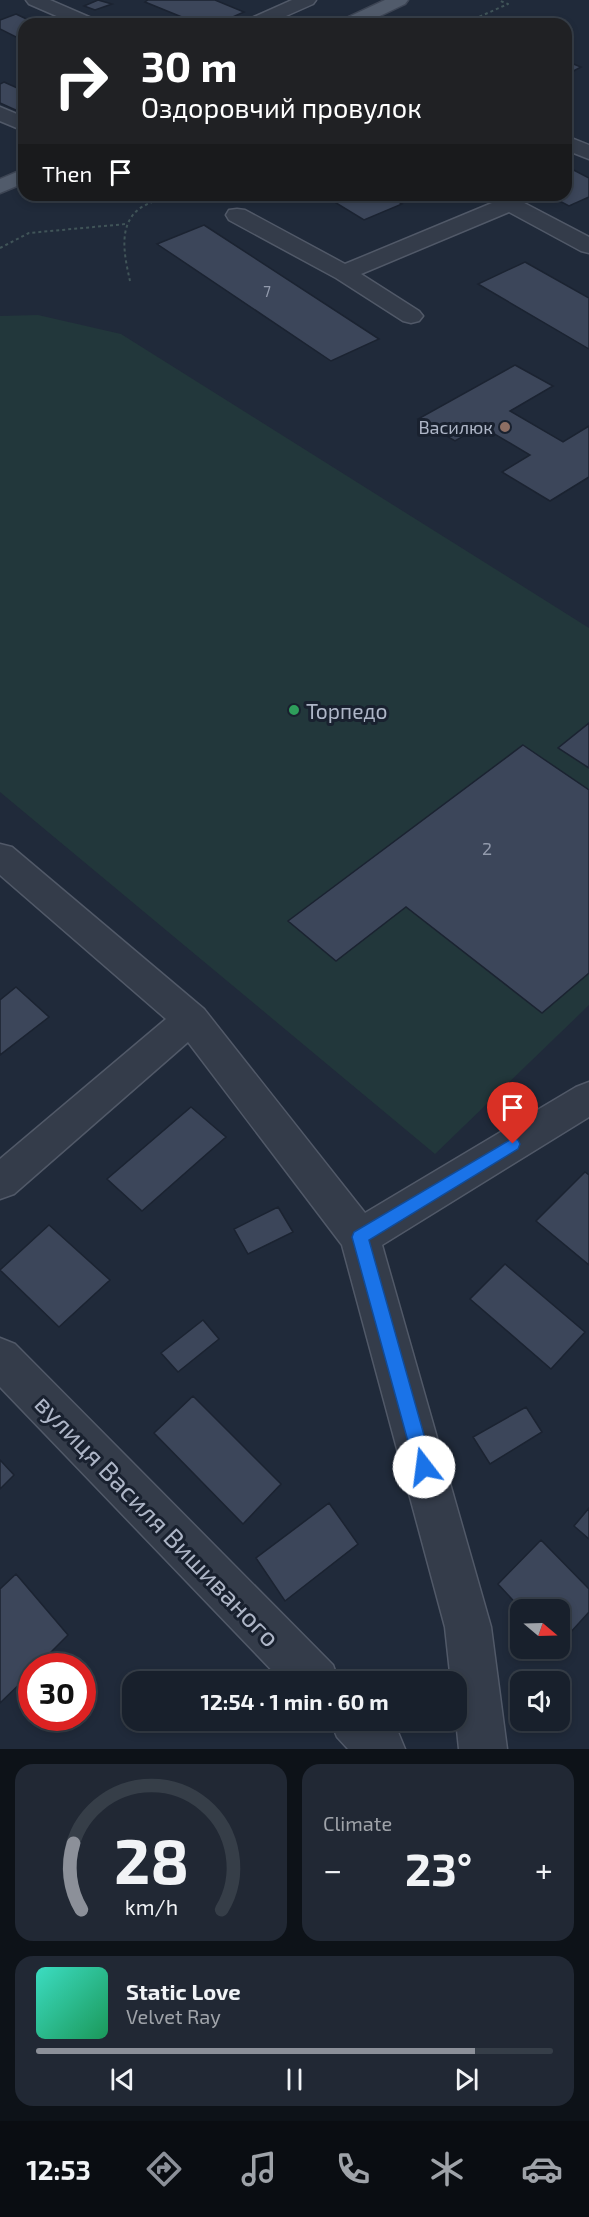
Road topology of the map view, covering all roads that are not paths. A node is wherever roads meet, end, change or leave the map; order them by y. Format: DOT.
graph roads {
  1 [pos="35,0"];
  2 [pos="262,0"];
  3 [pos="307,0"];
  4 [pos="399,0"];
  5 [pos="285,9"];
  6 [pos="76,18"];
  7 [pos="266,18"];
  8 [pos="361,18"];
  9 [pos="0,113"];
  10 [pos="18,123"];
  11 [pos="18,129"];
  12 [pos="0,138"];
  13 [pos="572,145"];
  14 [pos="589,153"];
  15 [pos="18,179"];
  16 [pos="0,187"];
  17 [pos="497,201"];
  18 [pos="505,201"];
  19 [pos="237,215"];
  20 [pos="589,223"];
  21 [pos="567,234"];
  22 [pos="589,246"];
  23 [pos="344,273"];
  24 [pos="411,316"];
  25 [pos="0,856"];
  26 [pos="191,1019"];
  27 [pos="589,1098"];
  28 [pos="0,1182"];
  29 [pos="360,1237"];
  30 [pos="0,1358"];
  31 [pos="305,1671"];
  32 [pos="364,1731"];
  33 [pos="381,1749"];
  34 [pos="483,1749"];
  1 -- 6 [label="street"];
  2 -- 5 [label="street"];
  3 -- 5 [label="street"];
  4 -- 8 [label="main road"];
  5 -- 7 [label="street"];
  9 -- 10 [label="street"];
  11 -- 12 [label="street"];
  13 -- 14 [label="street"];
  15 -- 16 [label="main road"];
  17 -- 23 [label="street"];
  18 -- 21 [label="street"];
  19 -- 23 [label="street"];
  20 -- 21 [label="street"];
  21 -- 22 [label="street"];
  23 -- 24 [label="street"];
  25 -- 26 [label="street"];
  26 -- 28 [label="street"];
  26 -- 29 [label="street"];
  27 -- 29 [label="street"];
  29 -- 34 [label="street"];
  30 -- 31 [label="street, вулиця Василя Вишиваного"];
  32 -- 33 [label="street"];
}
